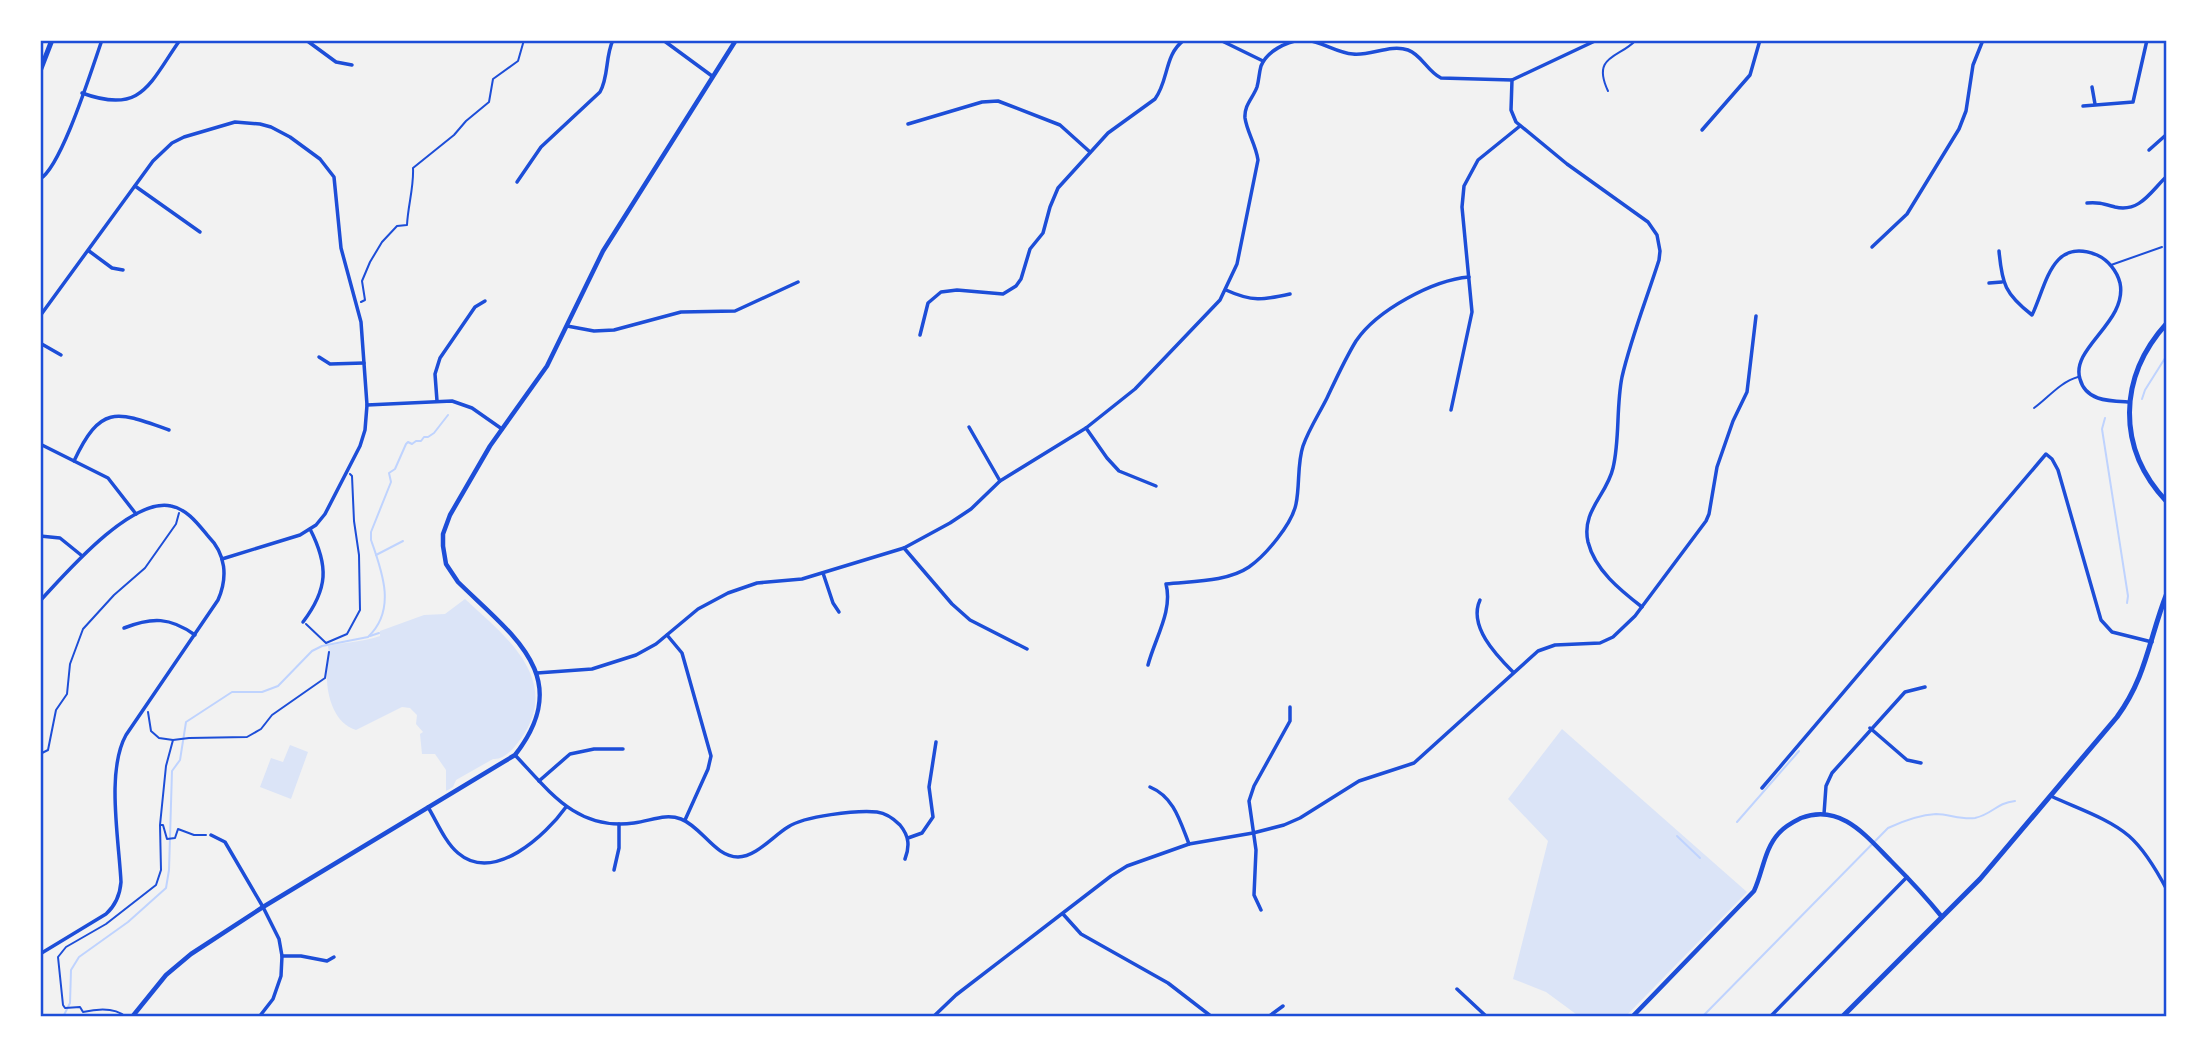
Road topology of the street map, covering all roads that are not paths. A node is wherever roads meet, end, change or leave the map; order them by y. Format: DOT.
graph roads {
  1 [pos="52,40"];
  2 [pos="102,40"];
  3 [pos="180,40"];
  4 [pos="306,40"];
  5 [pos="613,40"];
  6 [pos="663,40"];
  7 [pos="736,40"];
  8 [pos="1184,40"];
  9 [pos="1220,40"];
  10 [pos="1304,40"];
  11 [pos="1597,40"];
  12 [pos="1636,40"];
  13 [pos="1760,40"];
  14 [pos="1983,40"];
  15 [pos="2147,40"];
  16 [pos="1263,61"];
  17 [pos="352,65"];
  18 [pos="40,71"];
  19 [pos="712,76"];
  20 [pos="1512,80"];
  21 [pos="2092,87"];
  22 [pos="1608,91"];
  23 [pos="82,93"];
  24 [pos="2095,104"];
  25 [pos="2083,106"];
  26 [pos="908,124"];
  27 [pos="1520,126"];
  28 [pos="1702,130"];
  29 [pos="2167,134"];
  30 [pos="2149,150"];
  31 [pos="1090,152"];
  32 [pos="2167,176"];
  33 [pos="40,178"];
  34 [pos="517,182"];
  35 [pos="135,186"];
  36 [pos="2087,203"];
  37 [pos="200,232"];
  38 [pos="1872,247"];
  39 [pos="2162,247"];
  40 [pos="89,251"];
  41 [pos="1999,251"];
  42 [pos="2111,265"];
  43 [pos="123,270"];
  44 [pos="1469,277"];
  45 [pos="798,282"];
  46 [pos="2002,282"];
  47 [pos="1989,283"];
  48 [pos="1226,290"];
  49 [pos="1290,294"];
  50 [pos="485,301"];
  51 [pos="40,316"];
  52 [pos="1756,316"];
  53 [pos="2167,323"];
  54 [pos="567,326"];
  55 [pos="920,335"];
  56 [pos="40,344"];
  57 [pos="61,355"];
  58 [pos="319,357"];
  59 [pos="364,363"];
  60 [pos="2079,377"];
  61 [pos="437,401"];
  62 [pos="2130,402"];
  63 [pos="367,405"];
  64 [pos="2034,408"];
  65 [pos="1451,410"];
  66 [pos="969,427"];
  67 [pos="1086,428"];
  68 [pos="502,429"];
  69 [pos="169,430"];
  70 [pos="40,444"];
  71 [pos="74,461"];
  72 [pos="1000,481"];
  73 [pos="1156,486"];
  74 [pos="2167,502"];
  75 [pos="136,514"];
  76 [pos="310,530"];
  77 [pos="40,536"];
  78 [pos="904,548"];
  79 [pos="82,555"];
  80 [pos="222,559"];
  81 [pos="823,573"];
  82 [pos="2167,593"];
  83 [pos="1480,600"];
  84 [pos="40,601"];
  85 [pos="1642,607"];
  86 [pos="839,612"];
  87 [pos="303,622"];
  88 [pos="124,628"];
  89 [pos="195,635"];
  90 [pos="667,635"];
  91 [pos="2152,642"];
  92 [pos="1027,649"];
  93 [pos="1148,664"];
  94 [pos="1513,672"];
  95 [pos="537,673"];
  96 [pos="1925,687"];
  97 [pos="1290,707"];
  98 [pos="1870,728"];
  99 [pos="936,742"];
  100 [pos="623,749"];
  101 [pos="515,755"];
  102 [pos="1921,763"];
  103 [pos="539,780"];
  104 [pos="1150,787"];
  105 [pos="1762,788"];
  106 [pos="2051,796"];
  107 [pos="428,807"];
  108 [pos="566,807"];
  109 [pos="1824,814"];
  110 [pos="685,820"];
  111 [pos="619,824"];
  112 [pos="1254,833"];
  113 [pos="211,835"];
  114 [pos="908,838"];
  115 [pos="1189,844"];
  116 [pos="905,859"];
  117 [pos="614,870"];
  118 [pos="1916,874"];
  119 [pos="1909,879"];
  120 [pos="2167,890"];
  121 [pos="263,906"];
  122 [pos="1261,910"];
  123 [pos="1063,914"];
  124 [pos="1942,917"];
  125 [pos="40,954"];
  126 [pos="282,956"];
  127 [pos="334,957"];
  128 [pos="1457,989"];
  129 [pos="1283,1006"];
  130 [pos="132,1017"];
  131 [pos="259,1017"];
  132 [pos="933,1017"];
  133 [pos="1212,1017"];
  134 [pos="1268,1017"];
  135 [pos="1487,1017"];
  136 [pos="1632,1017"];
  137 [pos="1770,1017"];
  138 [pos="1842,1017"];
  1 -- 18 [label="main road"];
  2 -- 23 [label="street"];
  3 -- 23 [label="street"];
  4 -- 17 [label="street"];
  5 -- 34 [label="street"];
  6 -- 19 [label="street"];
  7 -- 19 [label="street"];
  8 -- 31 [label="street"];
  9 -- 16 [label="street"];
  10 -- 16 [label="street"];
  10 -- 20 [label="street"];
  11 -- 20 [label="street"];
  12 -- 22 [label="lane"];
  13 -- 28 [label="street"];
  14 -- 38 [label="street"];
  15 -- 24 [label="street"];
  16 -- 48 [label="street"];
  19 -- 54 [label="street"];
  20 -- 27 [label="street"];
  21 -- 24 [label="street"];
  23 -- 33 [label="street"];
  24 -- 25 [label="street"];
  26 -- 31 [label="street"];
  27 -- 44 [label="street"];
  27 -- 85 [label="street"];
  29 -- 30 [label="street"];
  31 -- 55 [label="street"];
  32 -- 36 [label="street"];
  35 -- 37 [label="street"];
  35 -- 40 [label="street"];
  35 -- 59 [label="street"];
  39 -- 42 [label="lane"];
  40 -- 43 [label="street"];
  40 -- 51 [label="street"];
  41 -- 46 [label="street"];
  42 -- 46 [label="street"];
  42 -- 60 [label="street"];
  44 -- 65 [label="street"];
  44 -- 93 [label="street"];
  45 -- 54 [label="street"];
  46 -- 47 [label="street"];
  48 -- 49 [label="street"];
  48 -- 67 [label="street"];
  50 -- 61 [label="street"];
  52 -- 85 [label="street"];
  53 -- 62 [label="main road"];
  54 -- 68 [label="street"];
  56 -- 57 [label="street"];
  58 -- 59 [label="street"];
  59 -- 63 [label="street"];
  60 -- 62 [label="street"];
  60 -- 64 [label="lane"];
  61 -- 63 [label="street"];
  61 -- 68 [label="street"];
  62 -- 74 [label="main road"];
  63 -- 76 [label="street"];
  66 -- 72 [label="street"];
  67 -- 72 [label="street"];
  67 -- 73 [label="street"];
  68 -- 95 [label="street"];
  69 -- 71 [label="street"];
  70 -- 71 [label="street"];
  71 -- 75 [label="street"];
  72 -- 78 [label="street"];
  75 -- 79 [label="street"];
  75 -- 80 [label="street"];
  76 -- 80 [label="street"];
  76 -- 87 [label="street"];
  77 -- 79 [label="street"];
  78 -- 81 [label="street"];
  78 -- 92 [label="street"];
  79 -- 84 [label="street"];
  80 -- 89 [label="street"];
  81 -- 86 [label="street"];
  81 -- 90 [label="street"];
  82 -- 91 [label="main road"];
  83 -- 94 [label="street"];
  85 -- 94 [label="street"];
  88 -- 89 [label="street"];
  89 -- 125 [label="street"];
  90 -- 95 [label="street"];
  90 -- 110 [label="street"];
  91 -- 105 [label="street"];
  91 -- 106 [label="main road"];
  94 -- 112 [label="street"];
  95 -- 101 [label="street"];
  96 -- 98 [label="street"];
  97 -- 112 [label="street"];
  98 -- 102 [label="street"];
  98 -- 109 [label="street"];
  99 -- 114 [label="street"];
  100 -- 103 [label="street"];
  101 -- 103 [label="street"];
  101 -- 107 [label="street"];
  103 -- 108 [label="street"];
  104 -- 115 [label="street"];
  106 -- 120 [label="street"];
  106 -- 124 [label="main road"];
  107 -- 108 [label="street"];
  107 -- 121 [label="street"];
  108 -- 111 [label="street"];
  109 -- 119 [label="street"];
  109 -- 136 [label="street"];
  110 -- 111 [label="street"];
  110 -- 114 [label="street"];
  111 -- 117 [label="street"];
  112 -- 115 [label="street"];
  112 -- 122 [label="street"];
  113 -- 121 [label="street"];
  114 -- 116 [label="street"];
  115 -- 123 [label="street"];
  118 -- 119 [label="street"];
  119 -- 124 [label="street"];
  119 -- 137 [label="street"];
  121 -- 126 [label="street"];
  121 -- 130 [label="street"];
  123 -- 132 [label="street"];
  123 -- 133 [label="street"];
  124 -- 138 [label="main road"];
  126 -- 127 [label="street"];
  126 -- 131 [label="street"];
  128 -- 135 [label="street"];
  129 -- 134 [label="street"];
}
